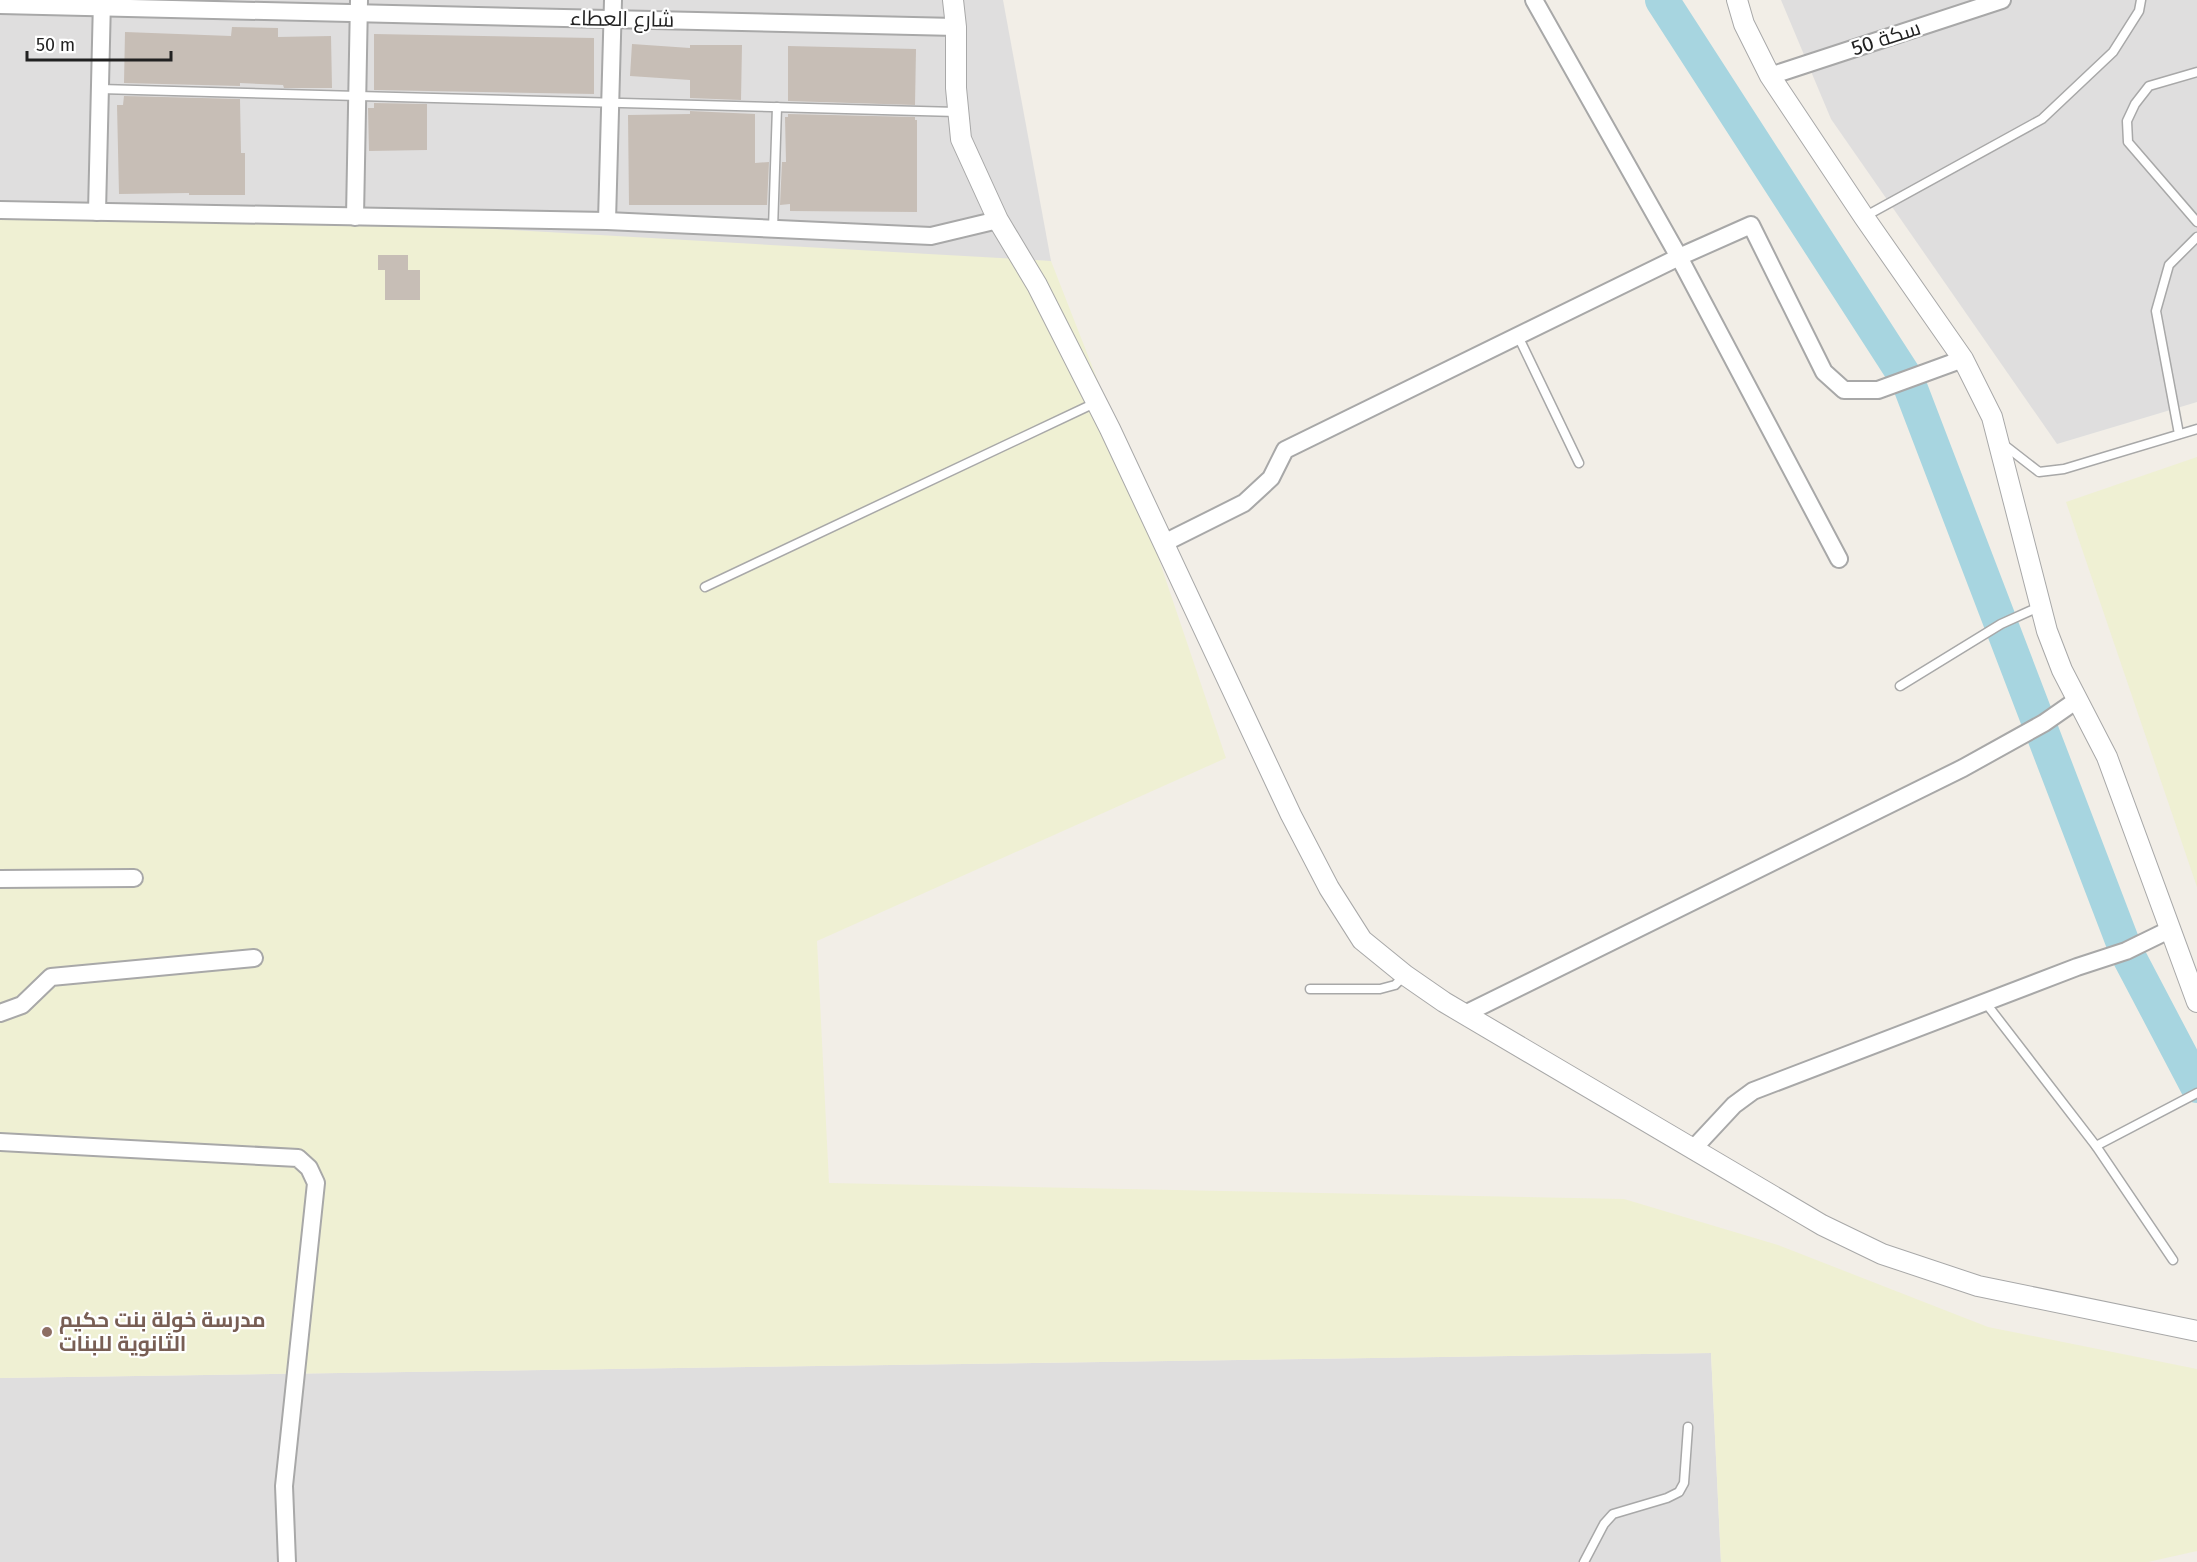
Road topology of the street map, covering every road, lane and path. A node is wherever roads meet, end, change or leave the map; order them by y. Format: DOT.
graph roads {
  1 [pos="613,0"];
  2 [pos="953,0"];
  3 [pos="1534,0"];
  4 [pos="1737,0"];
  5 [pos="2002,0"];
  6 [pos="2141,0"];
  7 [pos="101,4"];
  8 [pos="0,5"];
  9 [pos="359,7"];
  10 [pos="612,19"];
  11 [pos="956,27"];
  12 [pos="2197,72"];
  13 [pos="1770,76"];
  14 [pos="100,89"];
  15 [pos="358,96"];
  16 [pos="610,102"];
  17 [pos="777,107"];
  18 [pos="958,112"];
  19 [pos="0,210"];
  20 [pos="97,212"];
  21 [pos="355,217"];
  22 [pos="1864,217"];
  23 [pos="999,220"];
  24 [pos="606,221"];
  25 [pos="2197,222"];
  26 [pos="773,228"];
  27 [pos="2197,237"];
  28 [pos="1679,257"];
  29 [pos="1518,336"];
  30 [pos="1963,360"];
  31 [pos="1097,402"];
  32 [pos="2197,429"];
  33 [pos="2179,434"];
  34 [pos="1999,441"];
  35 [pos="1579,463"];
  36 [pos="1164,543"];
  37 [pos="1839,559"];
  38 [pos="705,587"];
  39 [pos="2041,606"];
  40 [pos="1900,686"];
  41 [pos="2077,700"];
  42 [pos="134,878"];
  43 [pos="0,879"];
  44 [pos="2169,930"];
  45 [pos="254,958"];
  46 [pos="1405,975"];
  47 [pos="1310,990"];
  48 [pos="1985,1002"];
  49 [pos="2197,1002"];
  50 [pos="0,1013"];
  51 [pos="1465,1014"];
  52 [pos="2197,1093"];
  53 [pos="0,1142"];
  54 [pos="2096,1146"];
  55 [pos="1693,1149"];
  56 [pos="2173,1260"];
  57 [pos="2197,1331"];
  58 [pos="1688,1427"];
  59 [pos="287,1562"];
  60 [pos="1584,1562"];
  1 -- 10 [label="street"];
  2 -- 11 [label="street"];
  3 -- 28 [label="street"];
  4 -- 13 [label="street"];
  5 -- 13 [label="street, سكة 50"];
  6 -- 22 [label="lane"];
  7 -- 8 [label="street, شارع العطاء"];
  7 -- 9 [label="street, شارع العطاء"];
  7 -- 14 [label="street"];
  9 -- 10 [label="street, شارع العطاء"];
  9 -- 15 [label="street"];
  10 -- 11 [label="street, شارع العطاء"];
  10 -- 16 [label="street"];
  11 -- 18 [label="street"];
  12 -- 25 [label="lane"];
  13 -- 22 [label="street"];
  14 -- 15 [label="lane"];
  14 -- 20 [label="street"];
  15 -- 16 [label="lane"];
  15 -- 21 [label="street"];
  16 -- 17 [label="lane"];
  16 -- 24 [label="street"];
  17 -- 18 [label="lane"];
  17 -- 26 [label="lane"];
  18 -- 23 [label="street"];
  19 -- 20 [label="street"];
  20 -- 21 [label="street"];
  21 -- 24 [label="street"];
  22 -- 30 [label="street"];
  23 -- 26 [label="street"];
  23 -- 31 [label="street"];
  24 -- 26 [label="street"];
  27 -- 33 [label="lane"];
  28 -- 29 [label="street"];
  28 -- 30 [label="street"];
  28 -- 37 [label="street"];
  29 -- 35 [label="lane"];
  29 -- 36 [label="street"];
  30 -- 34 [label="street"];
  31 -- 36 [label="street"];
  31 -- 38 [label="lane"];
  32 -- 33 [label="lane"];
  33 -- 34 [label="lane"];
  34 -- 39 [label="street"];
  36 -- 46 [label="street"];
  39 -- 40 [label="lane"];
  39 -- 41 [label="street"];
  41 -- 44 [label="street"];
  41 -- 51 [label="street"];
  42 -- 43 [label="street"];
  44 -- 48 [label="street"];
  44 -- 49 [label="street"];
  45 -- 50 [label="street"];
  46 -- 47 [label="lane"];
  46 -- 51 [label="street"];
  48 -- 54 [label="lane"];
  48 -- 55 [label="street"];
  51 -- 55 [label="street"];
  52 -- 54 [label="lane"];
  53 -- 59 [label="street"];
  54 -- 56 [label="lane"];
  55 -- 57 [label="street"];
  58 -- 60 [label="lane"];
}
